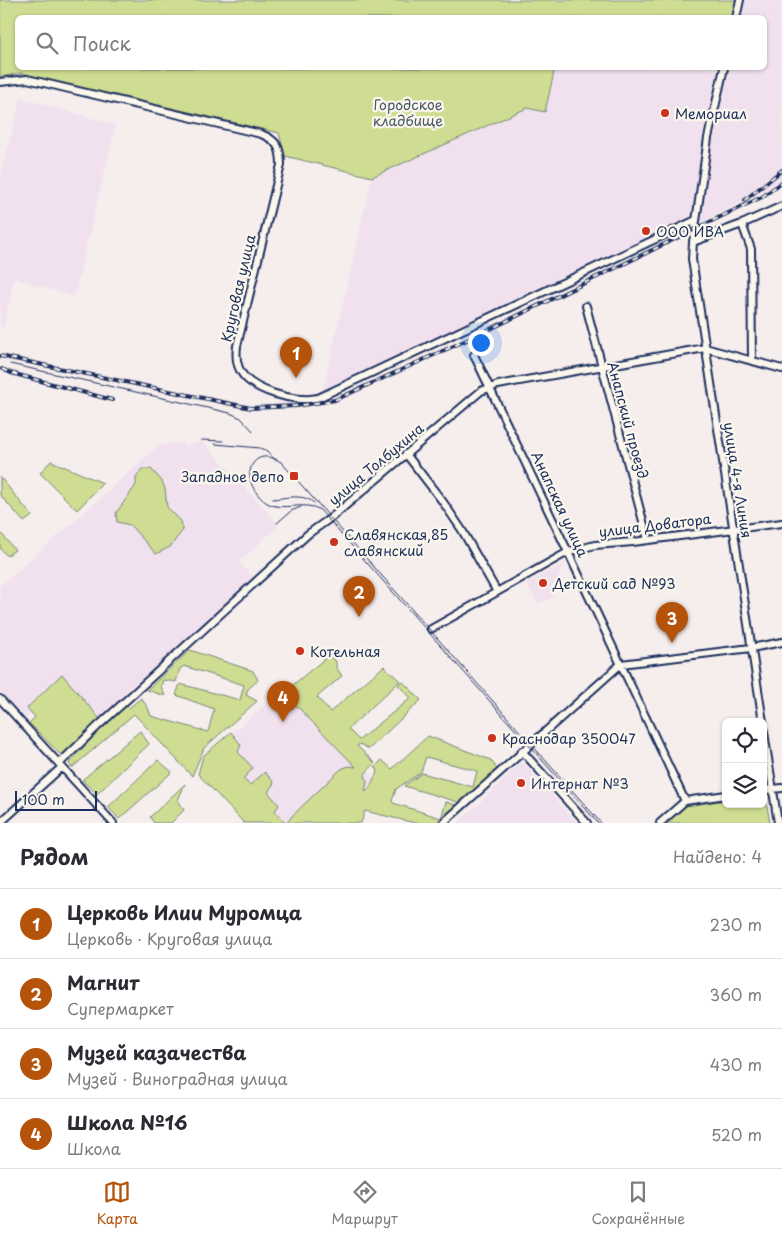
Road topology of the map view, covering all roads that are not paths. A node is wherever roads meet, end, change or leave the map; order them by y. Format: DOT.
graph roads {
  1 [pos="740,0"];
  2 [pos="737,15"];
  3 [pos="724,70"];
  4 [pos="0,82"];
  5 [pos="782,206"];
  6 [pos="696,220"];
  7 [pos="742,224"];
  8 [pos="693,242"];
  9 [pos="586,306"];
  10 [pos="706,348"];
  11 [pos="474,355"];
  12 [pos="752,361"];
  13 [pos="600,366"];
  14 [pos="782,369"];
  15 [pos="490,387"];
  16 [pos="406,454"];
  17 [pos="782,523"];
  18 [pos="733,528"];
  19 [pos="648,540"];
  20 [pos="568,552"];
  21 [pos="497,592"];
  22 [pos="431,629"];
  23 [pos="782,642"];
  24 [pos="751,648"];
  25 [pos="621,664"];
  26 [pos="0,699"];
  27 [pos="761,718"];
  28 [pos="522,751"];
  29 [pos="767,751"];
  30 [pos="61,765"];
  31 [pos="782,788"];
  32 [pos="773,789"];
  33 [pos="767,790"];
  34 [pos="722,796"];
  35 [pos="685,801"];
  36 [pos="0,823"];
  37 [pos="113,823"];
  38 [pos="443,823"];
  39 [pos="587,823"];
  40 [pos="660,823"];
  41 [pos="778,823"];
  1 -- 2 [label="street"];
  3 -- 6 [label="street, улица 4-я Линия"];
  4 -- 6 [label="street, Круговая улица"];
  5 -- 7 [label="street"];
  6 -- 8 [label="street, улица 4-я Линия"];
  7 -- 8 [label="street"];
  7 -- 12 [label="street"];
  8 -- 10 [label="street, улица 4-я Линия"];
  9 -- 13 [label="street, Анапский проезд"];
  10 -- 12 [label="street, улица Толбухина"];
  10 -- 13 [label="street, улица Толбухина"];
  10 -- 18 [label="street, улица 4-я Линия"];
  11 -- 15 [label="street, Анапская улица"];
  12 -- 14 [label="street, улица Толбухина"];
  13 -- 15 [label="street, улица Толбухина"];
  13 -- 19 [label="street, Анапский проезд"];
  15 -- 16 [label="street, улица Толбухина"];
  15 -- 20 [label="street, Анапская улица"];
  16 -- 21 [label="street"];
  16 -- 30 [label="street, улица Толбухина"];
  17 -- 18 [label="street, улица Доватора"];
  18 -- 19 [label="street, улица Доватора"];
  18 -- 24 [label="street, улица 4-я Линия"];
  19 -- 20 [label="street, улица Доватора"];
  20 -- 21 [label="street, улица Доватора"];
  20 -- 25 [label="street, Анапская улица"];
  21 -- 22 [label="street, улица Доватора"];
  23 -- 24 [label="street"];
  24 -- 25 [label="street"];
  24 -- 27 [label="street, улица 4-я Линия"];
  25 -- 28 [label="street"];
  25 -- 35 [label="street, Анапская улица"];
  26 -- 30 [label="street"];
  28 -- 38 [label="street"];
  28 -- 39 [label="street"];
  29 -- 32 [label="street"];
  30 -- 36 [label="street, улица Толбухина"];
  30 -- 37 [label="street"];
  31 -- 32 [label="street"];
  32 -- 33 [label="street"];
  32 -- 41 [label="street"];
  34 -- 35 [label="street"];
  35 -- 40 [label="street"];
}
